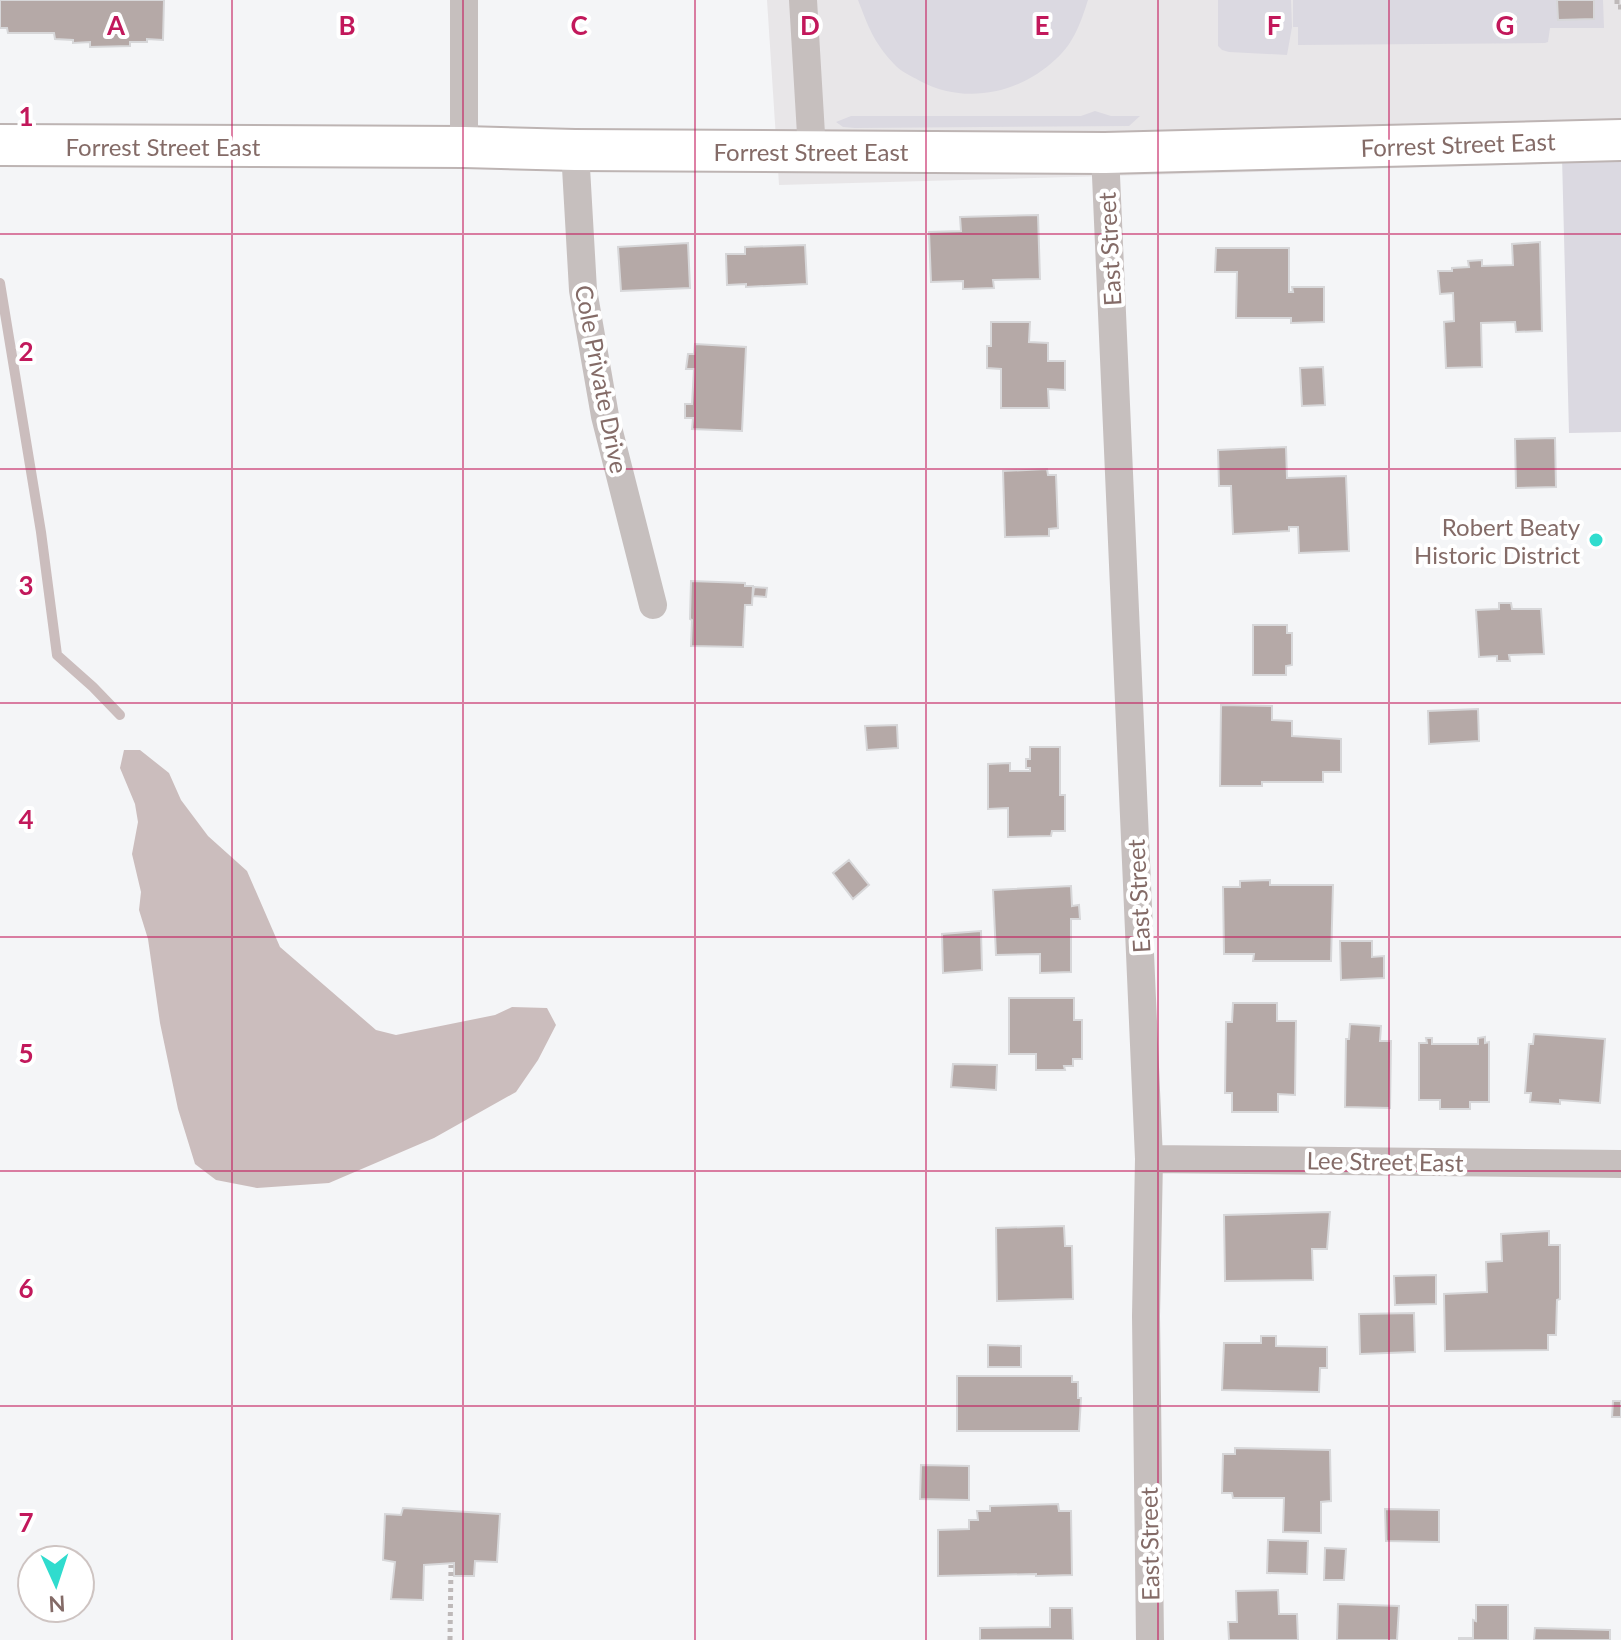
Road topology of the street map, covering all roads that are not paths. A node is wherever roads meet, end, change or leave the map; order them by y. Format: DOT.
graph roads {
  1 [pos="464,0"];
  2 [pos="803,0"];
  3 [pos="1621,140"];
  4 [pos="0,145"];
  5 [pos="464,147"];
  6 [pos="575,150"];
  7 [pos="812,151"];
  8 [pos="1105,153"];
  9 [pos="653,605"];
  10 [pos="1149,1159"];
  11 [pos="1621,1164"];
  12 [pos="1150,1640"];
  1 -- 5 [label="street"];
  2 -- 7 [label="street"];
  3 -- 8 [label="main road, Forrest Street East"];
  4 -- 5 [label="main road, Forrest Street East"];
  5 -- 6 [label="main road, Forrest Street East"];
  6 -- 7 [label="main road, Forrest Street East"];
  6 -- 9 [label="street, Cole Private Drive"];
  7 -- 8 [label="main road, Forrest Street East"];
  8 -- 10 [label="street, East Street"];
  10 -- 11 [label="street, Lee Street East"];
  10 -- 12 [label="street, East Street"];
}
